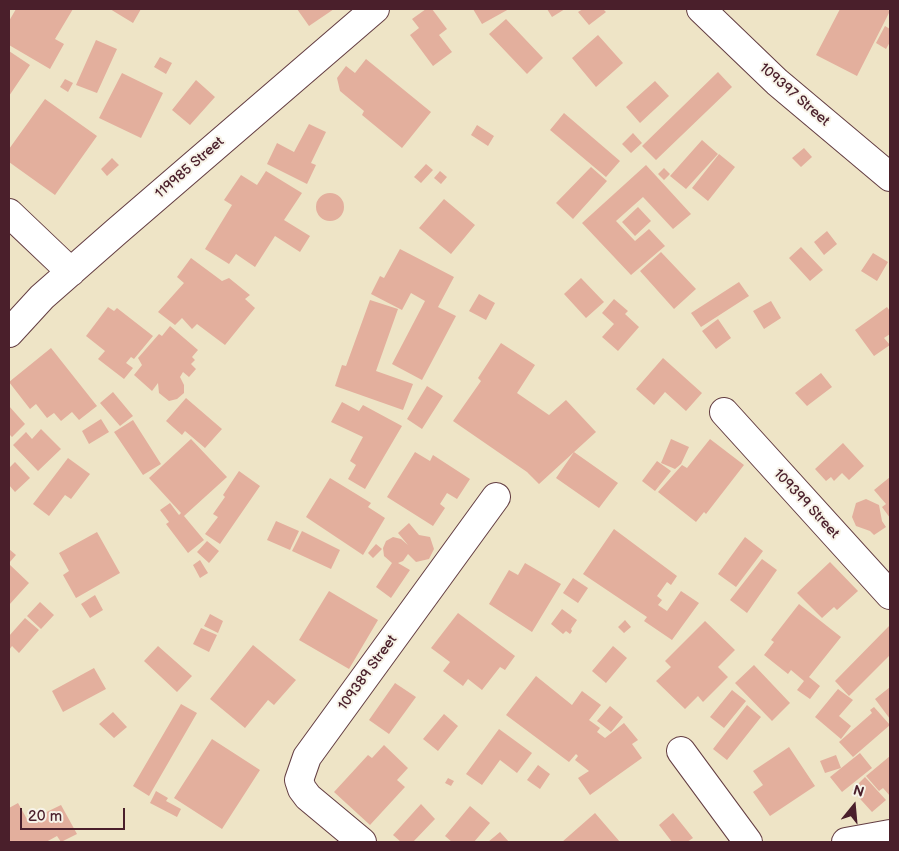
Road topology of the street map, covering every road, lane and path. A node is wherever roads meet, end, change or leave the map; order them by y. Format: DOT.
graph roads {
  1 [pos="375,9"];
  2 [pos="701,9"];
  3 [pos="890,177"];
  4 [pos="9,212"];
  5 [pos="71,272"];
  6 [pos="9,333"];
  7 [pos="724,412"];
  8 [pos="496,497"];
  9 [pos="890,595"];
  10 [pos="681,751"];
  11 [pos="890,834"];
  12 [pos="362,842"];
  13 [pos="748,842"];
  14 [pos="846,842"];
  1 -- 5 [label="street, 119985 Street"];
  2 -- 3 [label="street, 109397 Street"];
  4 -- 5 [label="street"];
  5 -- 6 [label="street, 119985 Street"];
  7 -- 9 [label="street, 109399 Street"];
  8 -- 12 [label="street, 109389 Street"];
  10 -- 13 [label="street"];
  11 -- 14 [label="street"];
}
